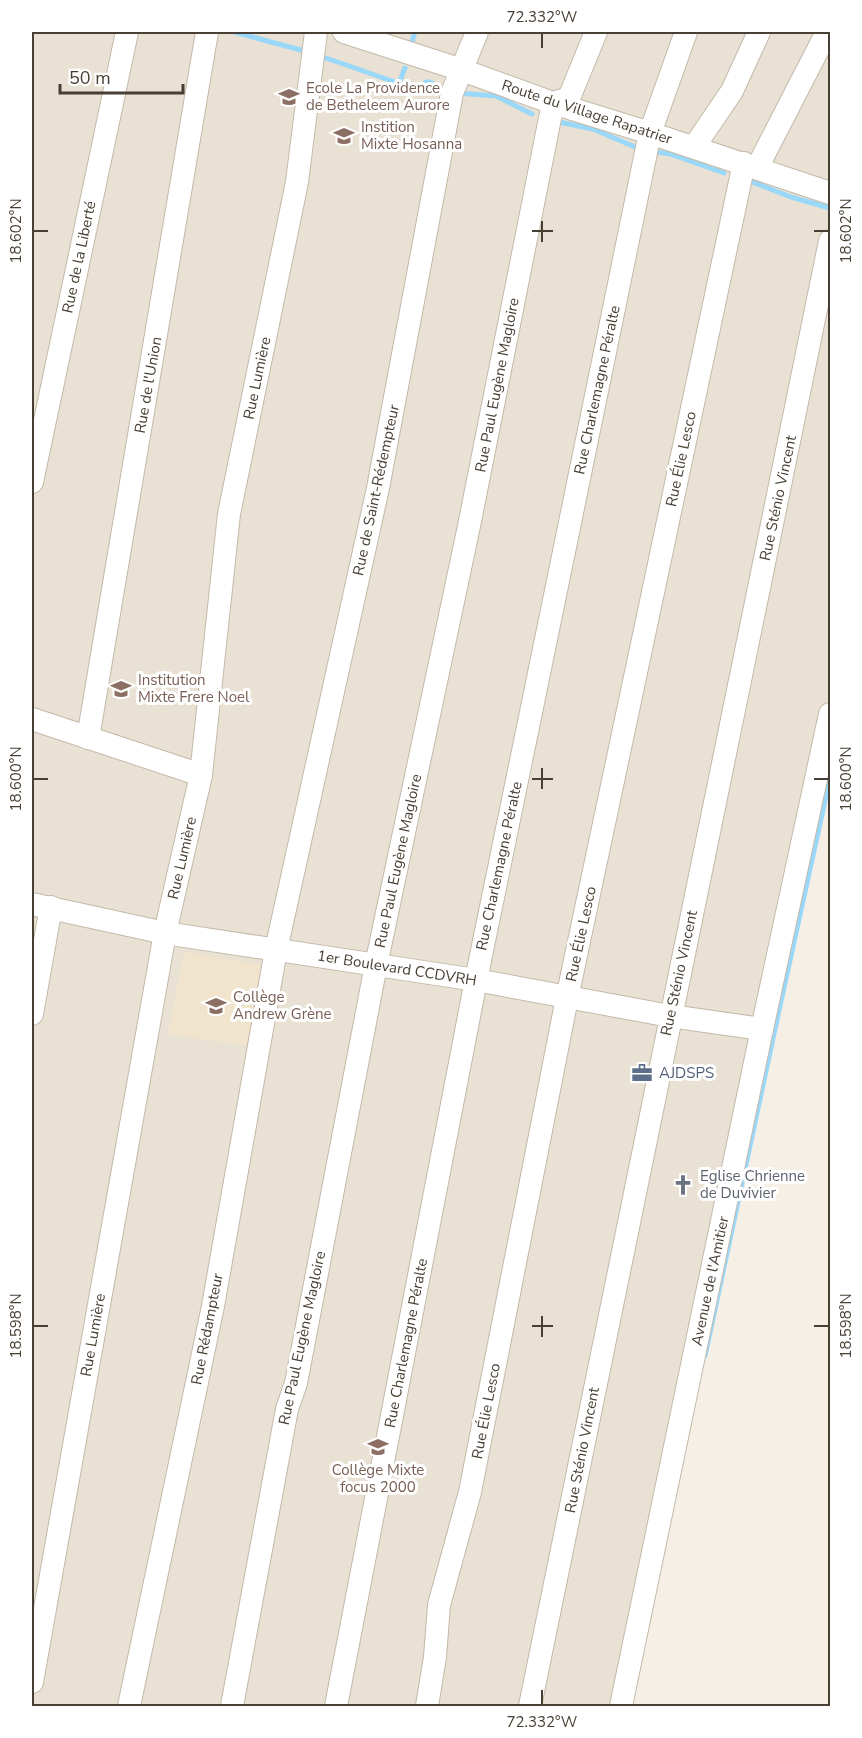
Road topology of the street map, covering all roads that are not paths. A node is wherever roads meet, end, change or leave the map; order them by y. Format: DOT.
graph roads {
  1 [pos="127,32"];
  2 [pos="207,32"];
  3 [pos="316,32"];
  4 [pos="344,32"];
  5 [pos="477,32"];
  6 [pos="596,32"];
  7 [pos="686,32"];
  8 [pos="759,32"];
  9 [pos="827,32"];
  10 [pos="397,40"];
  11 [pos="462,70"];
  12 [pos="554,103"];
  13 [pos="650,133"];
  14 [pos="694,147"];
  15 [pos="750,166"];
  16 [pos="831,193"];
  17 [pos="831,241"];
  18 [pos="32,482"];
  19 [pos="831,714"];
  20 [pos="32,719"];
  21 [pos="88,738"];
  22 [pos="201,775"];
  23 [pos="41,906"];
  24 [pos="165,933"];
  25 [pos="276,950"];
  26 [pos="376,965"];
  27 [pos="476,980"];
  28 [pos="567,998"];
  29 [pos="32,1014"];
  30 [pos="670,1016"];
  31 [pos="762,1029"];
  32 [pos="32,1682"];
  33 [pos="129,1707"];
  34 [pos="232,1707"];
  35 [pos="336,1707"];
  36 [pos="427,1707"];
  37 [pos="530,1707"];
  38 [pos="621,1707"];
  1 -- 18 [label="street, Rue de la Liberté"];
  2 -- 21 [label="street, Rue de l'Union"];
  3 -- 22 [label="street, Rue Lumière"];
  4 -- 10 [label="street, Route du Village Rapatrier"];
  5 -- 11 [label="street, Rue de Saint-Rédempteur"];
  6 -- 12 [label="street"];
  7 -- 13 [label="street, Rue Charlemagne Péralte"];
  8 -- 14 [label="street"];
  9 -- 15 [label="street, Rue Élie Lesco"];
  10 -- 11 [label="street, Route du Village Rapatrier"];
  11 -- 12 [label="street, Route du Village Rapatrier"];
  11 -- 25 [label="street, Rue de Saint-Rédempteur"];
  12 -- 13 [label="street, Route du Village Rapatrier"];
  12 -- 26 [label="street, Rue Paul Eugène Magloire"];
  13 -- 14 [label="street, Route du Village Rapatrier"];
  13 -- 27 [label="street, Rue Charlemagne Péralte"];
  14 -- 15 [label="street, Route du Village Rapatrier"];
  15 -- 16 [label="street, Route du Village Rapatrier"];
  15 -- 28 [label="street, Rue Élie Lesco"];
  17 -- 30 [label="street, Rue Sténio Vincent"];
  19 -- 31 [label="street, Avenue de l'Amitier"];
  20 -- 21 [label="street"];
  21 -- 22 [label="street"];
  22 -- 24 [label="street, Rue Lumière"];
  23 -- 24 [label="street, 1er Boulevard CCDVRH"];
  23 -- 29 [label="street"];
  24 -- 25 [label="street, 1er Boulevard CCDVRH"];
  24 -- 32 [label="street, Rue Lumière"];
  25 -- 26 [label="street, 1er Boulevard CCDVRH"];
  25 -- 33 [label="street, Rue Rédampteur"];
  26 -- 27 [label="street, 1er Boulevard CCDVRH"];
  26 -- 34 [label="street, Rue Paul Eugène Magloire"];
  27 -- 28 [label="street, 1er Boulevard CCDVRH"];
  27 -- 35 [label="street, Rue Charlemagne Péralte"];
  28 -- 30 [label="street, 1er Boulevard CCDVRH"];
  28 -- 36 [label="street, Rue Élie Lesco"];
  30 -- 31 [label="street, 1er Boulevard CCDVRH"];
  30 -- 37 [label="street, Rue Sténio Vincent"];
  31 -- 38 [label="street, Avenue de l'Amitier"];
}
